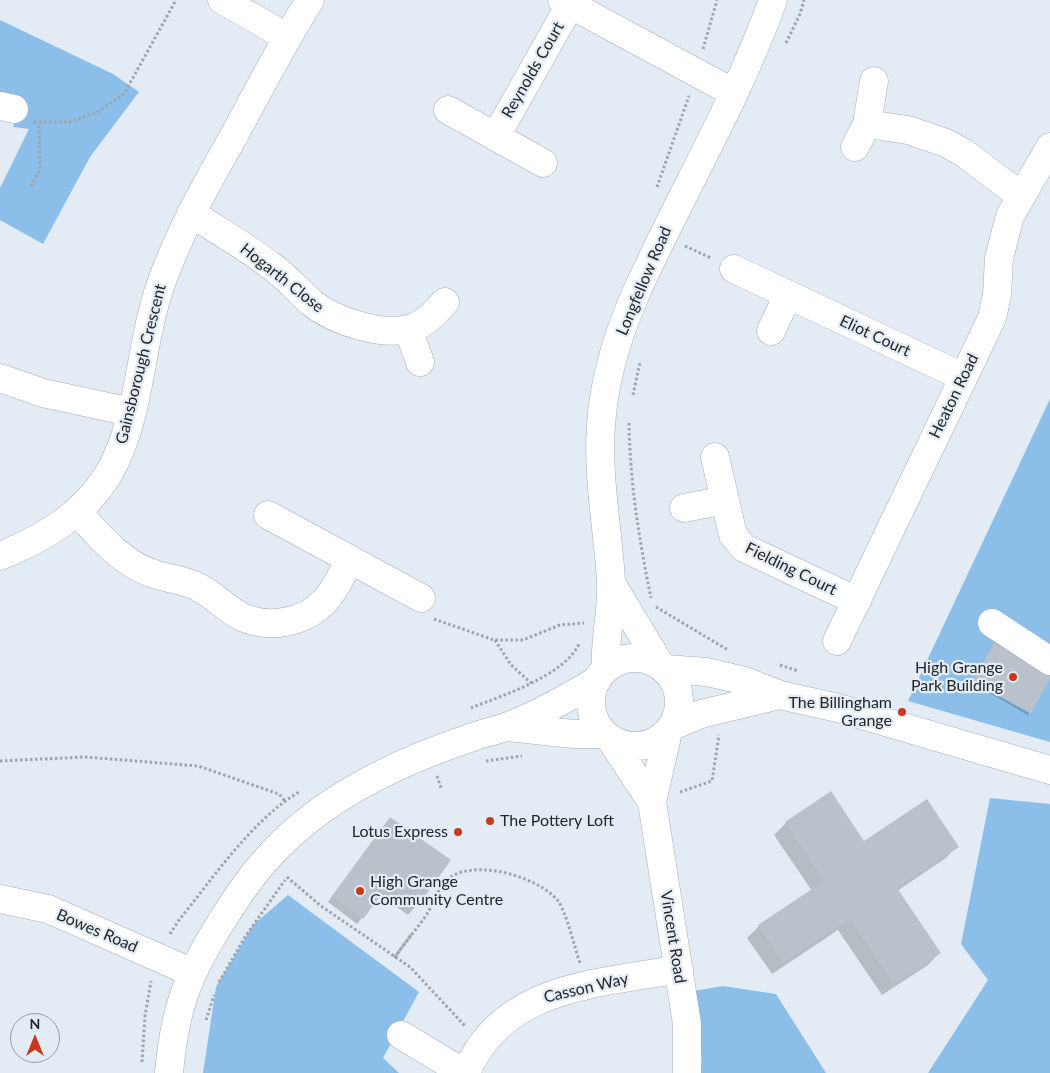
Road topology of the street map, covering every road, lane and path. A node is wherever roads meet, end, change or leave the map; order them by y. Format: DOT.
graph roads {
  1 [pos="176,0"];
  2 [pos="222,0"];
  3 [pos="310,0"];
  4 [pos="773,0"];
  5 [pos="804,0"];
  6 [pos="566,2"];
  7 [pos="287,37"];
  8 [pos="783,50"];
  9 [pos="874,81"];
  10 [pos="734,93"];
  11 [pos="7,107"];
  12 [pos="448,110"];
  13 [pos="39,123"];
  14 [pos="496,136"];
  15 [pos="1050,147"];
  16 [pos="543,163"];
  17 [pos="31,186"];
  18 [pos="1021,196"];
  19 [pos="191,213"];
  20 [pos="690,237"];
  21 [pos="674,241"];
  22 [pos="682,255"];
  23 [pos="734,269"];
  24 [pos="788,295"];
  25 [pos="445,302"];
  26 [pos="408,329"];
  27 [pos="771,331"];
  28 [pos="642,355"];
  29 [pos="420,362"];
  30 [pos="962,377"];
  31 [pos="0,378"];
  32 [pos="631,403"];
  33 [pos="131,412"];
  34 [pos="629,421"];
  35 [pos="715,458"];
  36 [pos="725,500"];
  37 [pos="684,508"];
  38 [pos="78,513"];
  39 [pos="268,514"];
  40 [pos="0,556"];
  41 [pos="350,560"];
  42 [pos="611,583"];
  43 [pos="421,598"];
  44 [pos="857,601"];
  45 [pos="608,616"];
  46 [pos="992,624"];
  47 [pos="837,641"];
  48 [pos="728,650"];
  49 [pos="1050,661"];
  50 [pos="732,664"];
  51 [pos="775,664"];
  52 [pos="663,668"];
  53 [pos="803,672"];
  54 [pos="601,674"];
  55 [pos="780,695"];
  56 [pos="722,708"];
  57 [pos="506,727"];
  58 [pos="671,729"];
  59 [pos="608,737"];
  60 [pos="530,755"];
  61 [pos="0,761"];
  62 [pos="480,763"];
  63 [pos="1050,770"];
  64 [pos="442,774"];
  65 [pos="436,776"];
  66 [pos="428,780"];
  67 [pos="441,788"];
  68 [pos="652,802"];
  69 [pos="306,822"];
  70 [pos="291,872"];
  71 [pos="287,877"];
  72 [pos="0,899"];
  73 [pos="411,936"];
  74 [pos="394,957"];
  75 [pos="580,965"];
  76 [pos="679,969"];
  77 [pos="191,972"];
  78 [pos="203,1029"];
  79 [pos="401,1035"];
  80 [pos="482,1045"];
  81 [pos="169,1073"];
  82 [pos="465,1073"];
  83 [pos="687,1073"];
  1 -- 13 [label="path"];
  2 -- 7 [label="street"];
  3 -- 7 [label="street, Gainsborough Crescent"];
  4 -- 10 [label="street, Longfellow Road"];
  5 -- 8 [label="path"];
  6 -- 10 [label="street"];
  6 -- 14 [label="street, Reynolds Court"];
  7 -- 19 [label="street, Gainsborough Crescent"];
  9 -- 18 [label="street"];
  10 -- 21 [label="street, Longfellow Road"];
  11 -- 13 [label="path"];
  12 -- 14 [label="street, Reynolds Court"];
  13 -- 17 [label="path"];
  14 -- 16 [label="street, Reynolds Court"];
  15 -- 18 [label="street, Heaton Road"];
  18 -- 30 [label="street, Heaton Road"];
  19 -- 26 [label="street, Hogarth Close"];
  19 -- 33 [label="street, Gainsborough Crescent"];
  20 -- 21 [label="path"];
  21 -- 22 [label="path"];
  21 -- 23 [label="path"];
  21 -- 42 [label="street, Longfellow Road"];
  23 -- 24 [label="street, Eliot Court"];
  24 -- 27 [label="street"];
  24 -- 30 [label="street, Eliot Court"];
  25 -- 26 [label="street, Hogarth Close"];
  26 -- 29 [label="street"];
  28 -- 32 [label="path"];
  30 -- 44 [label="street, Heaton Road"];
  31 -- 33 [label="street"];
  33 -- 38 [label="street, Gainsborough Crescent"];
  34 -- 48 [label="path"];
  35 -- 36 [label="street, Fielding Court"];
  36 -- 37 [label="street"];
  36 -- 44 [label="street, Fielding Court"];
  38 -- 40 [label="street, Gainsborough Crescent"];
  38 -- 41 [label="street"];
  39 -- 41 [label="street"];
  41 -- 43 [label="street"];
  42 -- 45 [label="street, Longfellow Road"];
  42 -- 52 [label="street"];
  43 -- 45 [label="path"];
  44 -- 47 [label="street, Heaton Road"];
  45 -- 54 [label="street, Longfellow Road"];
  46 -- 49 [label="street"];
  48 -- 50 [label="path"];
  48 -- 50 [label="path"];
  50 -- 52 [label="street"];
  50 -- 55 [label="street"];
  51 -- 53 [label="path"];
  52 -- 54 [label="street"];
  52 -- 58 [label="street"];
  54 -- 57 [label="street"];
  54 -- 59 [label="street"];
  55 -- 56 [label="street"];
  55 -- 63 [label="street"];
  56 -- 58 [label="street"];
  56 -- 68 [label="path"];
  57 -- 59 [label="street"];
  57 -- 69 [label="street"];
  58 -- 59 [label="street"];
  58 -- 68 [label="street, Vincent Road"];
  59 -- 68 [label="street, Vincent Road"];
  60 -- 62 [label="path"];
  61 -- 69 [label="path"];
  64 -- 65 [label="path"];
  65 -- 66 [label="path"];
  65 -- 67 [label="path"];
  68 -- 76 [label="street, Vincent Road"];
  69 -- 77 [label="street"];
  70 -- 71 [label="path"];
  71 -- 74 [label="path"];
  71 -- 78 [label="path"];
  72 -- 77 [label="street, Bowes Road"];
  73 -- 74 [label="path"];
  74 -- 75 [label="path"];
  74 -- 80 [label="path"];
  76 -- 80 [label="street, Casson Way"];
  76 -- 83 [label="street, Vincent Road"];
  77 -- 81 [label="street"];
  79 -- 82 [label="street"];
  80 -- 82 [label="street, Casson Way"];
}
